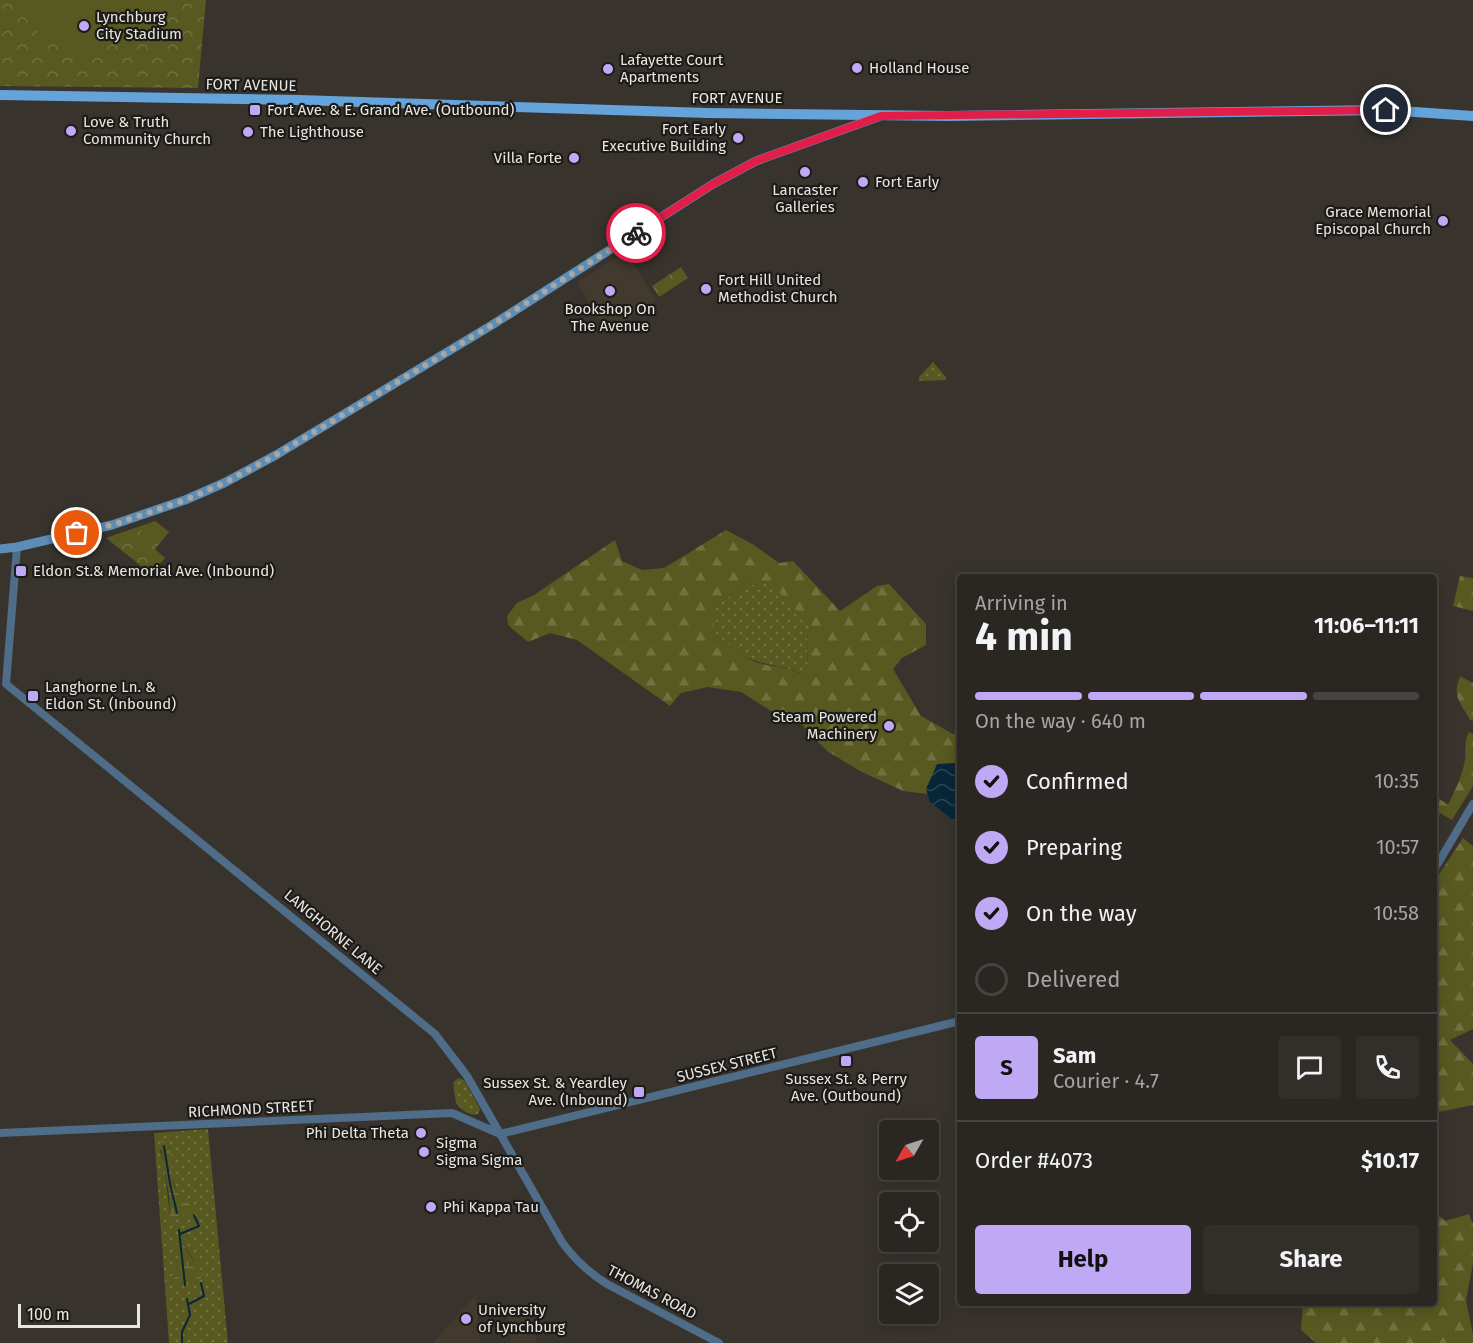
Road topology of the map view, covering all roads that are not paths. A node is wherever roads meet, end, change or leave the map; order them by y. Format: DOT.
graph roads {
  1 [pos="0,94"];
  2 [pos="881,116"];
  3 [pos="1473,116"];
  4 [pos="17,547"];
  5 [pos="0,549"];
  6 [pos="1473,804"];
  7 [pos="1437,865"];
  8 [pos="957,1022"];
  9 [pos="0,1133"];
  10 [pos="500,1134"];
  11 [pos="576,1261"];
  12 [pos="719,1343"];
  1 -- 2 [label="main road, FORT AVENUE"];
  2 -- 3 [label="main road, FORT AVENUE"];
  2 -- 4 [label="main road"];
  4 -- 5 [label="main road"];
  4 -- 10 [label="street, LANGHORNE LANE"];
  6 -- 7 [label="street"];
  8 -- 10 [label="street, SUSSEX STREET"];
  9 -- 10 [label="street, RICHMOND STREET"];
  10 -- 11 [label="street, LANGHORNE LANE"];
  11 -- 12 [label="street, THOMAS ROAD"];
}
